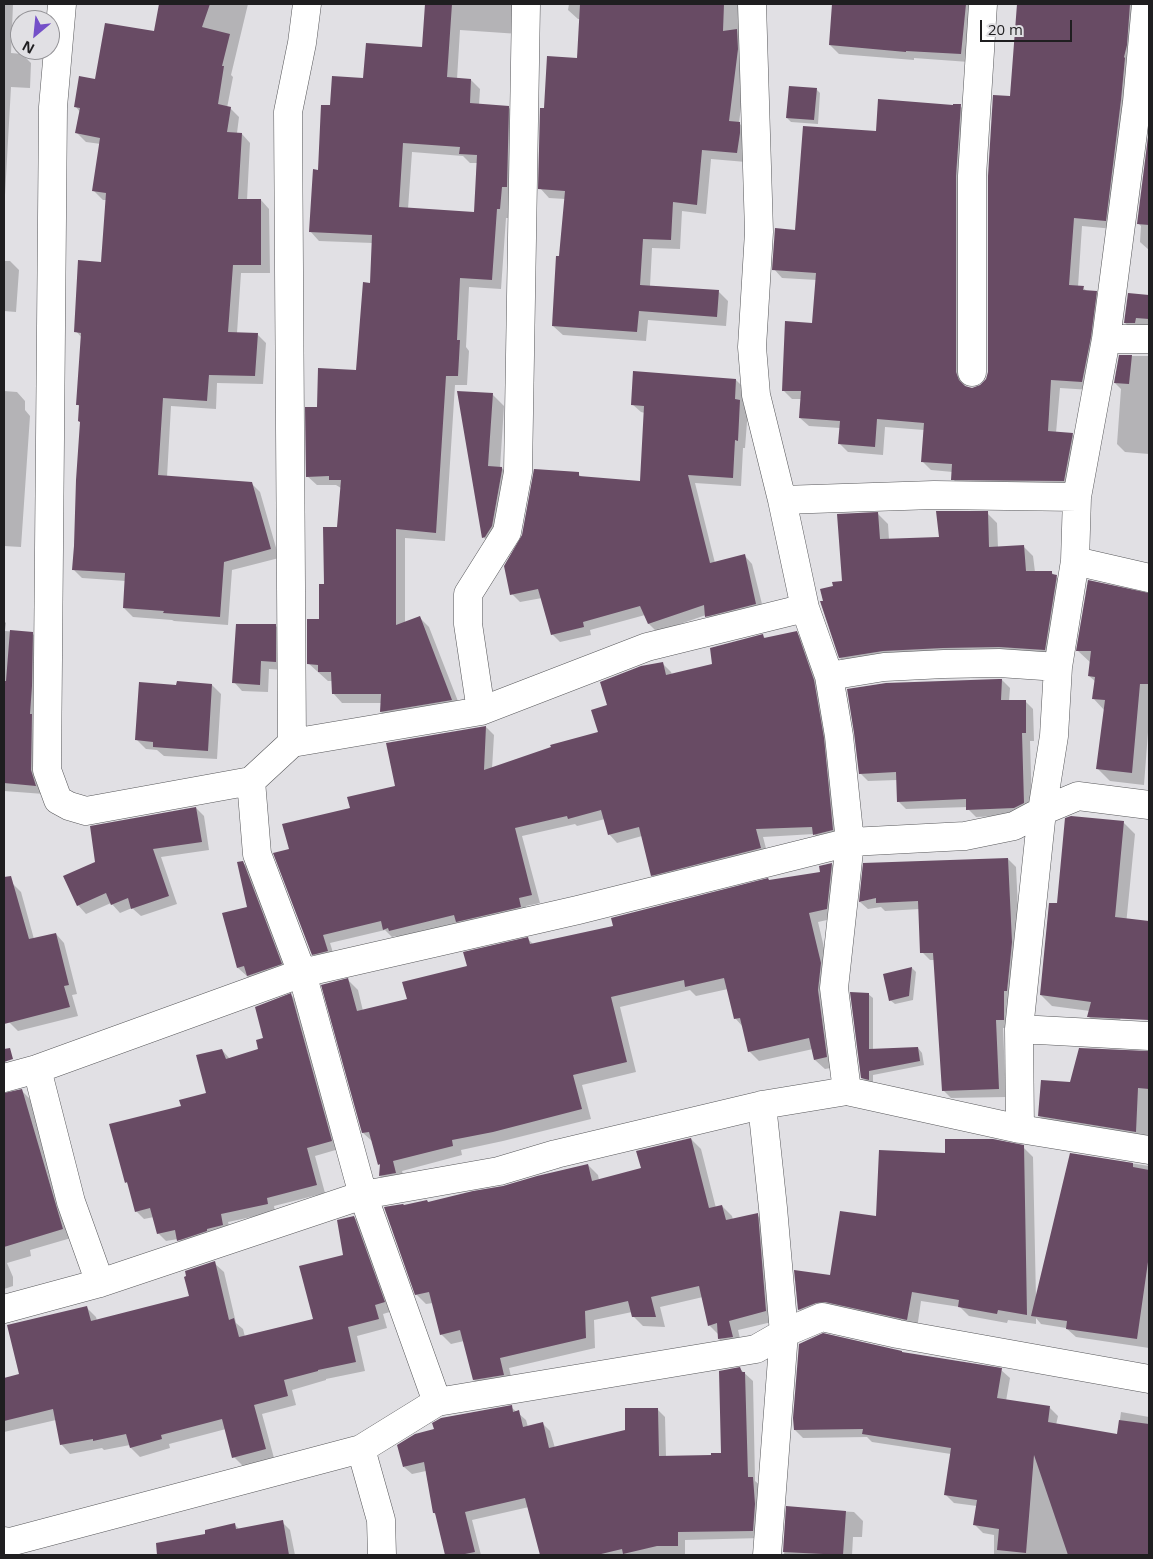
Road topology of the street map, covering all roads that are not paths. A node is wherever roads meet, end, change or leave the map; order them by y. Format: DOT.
graph roads {
  1 [pos="62,4"];
  2 [pos="307,4"];
  3 [pos="526,4"];
  4 [pos="752,4"];
  5 [pos="983,4"];
  6 [pos="1146,4"];
  7 [pos="1143,103"];
  8 [pos="1106,339"];
  9 [pos="1149,339"];
  10 [pos="972,372"];
  11 [pos="1077,497"];
  12 [pos="782,500"];
  13 [pos="1075,561"];
  14 [pos="1149,578"];
  15 [pos="805,608"];
  16 [pos="1058,667"];
  17 [pos="829,676"];
  18 [pos="481,711"];
  19 [pos="292,744"];
  20 [pos="251,781"];
  21 [pos="1149,805"];
  22 [pos="1042,811"];
  23 [pos="850,842"];
  24 [pos="302,973"];
  25 [pos="1019,1028"];
  26 [pos="1149,1036"];
  27 [pos="37,1069"];
  28 [pos="4,1078"];
  29 [pos="847,1091"];
  30 [pos="762,1105"];
  31 [pos="1020,1129"];
  32 [pos="1149,1150"];
  33 [pos="363,1195"];
  34 [pos="100,1282"];
  35 [pos="4,1309"];
  36 [pos="784,1333"];
  37 [pos="1149,1379"];
  38 [pos="437,1402"];
  39 [pos="361,1449"];
  40 [pos="9,1546"];
  41 [pos="382,1555"];
  42 [pos="767,1555"];
  1 -- 20 [label="street"];
  2 -- 19 [label="street"];
  3 -- 18 [label="street"];
  4 -- 12 [label="street"];
  5 -- 10 [label="street"];
  6 -- 7 [label="street"];
  7 -- 8 [label="street"];
  8 -- 9 [label="street"];
  8 -- 11 [label="street"];
  11 -- 12 [label="street"];
  11 -- 13 [label="street"];
  12 -- 15 [label="street"];
  13 -- 14 [label="street"];
  13 -- 16 [label="street"];
  15 -- 17 [label="street"];
  15 -- 18 [label="street"];
  16 -- 17 [label="street"];
  16 -- 22 [label="street"];
  17 -- 23 [label="street"];
  18 -- 19 [label="street"];
  19 -- 20 [label="street"];
  20 -- 24 [label="street"];
  21 -- 22 [label="street"];
  22 -- 23 [label="street"];
  22 -- 25 [label="street"];
  23 -- 24 [label="street"];
  23 -- 29 [label="street"];
  24 -- 27 [label="street"];
  24 -- 33 [label="street"];
  25 -- 26 [label="street"];
  25 -- 31 [label="street"];
  27 -- 28 [label="street"];
  27 -- 34 [label="street"];
  29 -- 30 [label="street"];
  29 -- 31 [label="street"];
  30 -- 33 [label="street"];
  30 -- 36 [label="street"];
  31 -- 32 [label="street"];
  33 -- 34 [label="street"];
  33 -- 38 [label="street"];
  34 -- 35 [label="street"];
  36 -- 37 [label="street"];
  36 -- 38 [label="street"];
  36 -- 42 [label="street"];
  38 -- 39 [label="street"];
  39 -- 40 [label="street"];
  39 -- 41 [label="street"];
}
